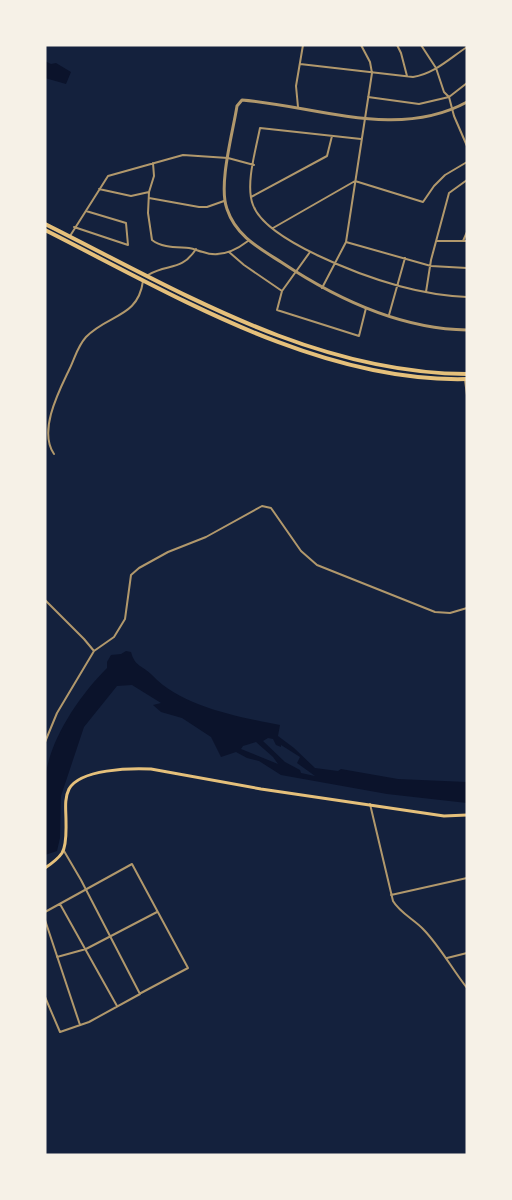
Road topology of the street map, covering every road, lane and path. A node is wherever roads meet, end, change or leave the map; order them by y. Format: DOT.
graph roads {
  1 [pos="303,45"];
  2 [pos="361,45"];
  3 [pos="397,45"];
  4 [pos="421,45"];
  5 [pos="467,47"];
  6 [pos="300,64"];
  7 [pos="436,68"];
  8 [pos="372,73"];
  9 [pos="407,77"];
  10 [pos="467,83"];
  11 [pos="367,97"];
  12 [pos="449,97"];
  13 [pos="467,102"];
  14 [pos="298,107"];
  15 [pos="452,110"];
  16 [pos="364,118"];
  17 [pos="332,136"];
  18 [pos="361,140"];
  19 [pos="467,144"];
  20 [pos="228,158"];
  21 [pos="467,162"];
  22 [pos="153,163"];
  23 [pos="254,165"];
  24 [pos="467,180"];
  25 [pos="355,181"];
  26 [pos="99,189"];
  27 [pos="149,192"];
  28 [pos="251,197"];
  29 [pos="149,198"];
  30 [pos="224,201"];
  31 [pos="86,211"];
  32 [pos="45,224"];
  33 [pos="74,227"];
  34 [pos="273,228"];
  35 [pos="45,230"];
  36 [pos="467,232"];
  37 [pos="70,236"];
  38 [pos="248,241"];
  39 [pos="437,241"];
  40 [pos="465,241"];
  41 [pos="346,242"];
  42 [pos="196,249"];
  43 [pos="229,252"];
  44 [pos="310,252"];
  45 [pos="405,258"];
  46 [pos="335,263"];
  47 [pos="431,266"];
  48 [pos="467,268"];
  49 [pos="296,272"];
  50 [pos="148,275"];
  51 [pos="143,279"];
  52 [pos="397,286"];
  53 [pos="322,288"];
  54 [pos="282,291"];
  55 [pos="426,292"];
  56 [pos="467,297"];
  57 [pos="366,308"];
  58 [pos="389,315"];
  59 [pos="467,330"];
  60 [pos="466,377"];
  61 [pos="467,395"];
  62 [pos="54,454"];
  63 [pos="45,600"];
  64 [pos="467,608"];
  65 [pos="94,651"];
  66 [pos="45,742"];
  67 [pos="370,804"];
  68 [pos="467,816"];
  69 [pos="63,851"];
  70 [pos="45,868"];
  71 [pos="467,878"];
  72 [pos="86,889"];
  73 [pos="391,895"];
  74 [pos="60,904"];
  75 [pos="45,912"];
  76 [pos="157,912"];
  77 [pos="45,920"];
  78 [pos="110,937"];
  79 [pos="86,949"];
  80 [pos="467,953"];
  81 [pos="57,957"];
  82 [pos="447,958"];
  83 [pos="467,988"];
  84 [pos="140,994"];
  85 [pos="45,997"];
  86 [pos="117,1006"];
  87 [pos="80,1025"];
  1 -- 6 [label="street"];
  2 -- 8 [label="street"];
  3 -- 9 [label="street"];
  4 -- 7 [label="street"];
  5 -- 7 [label="street"];
  6 -- 8 [label="street"];
  6 -- 14 [label="street"];
  7 -- 9 [label="street"];
  7 -- 12 [label="street"];
  8 -- 9 [label="street"];
  8 -- 11 [label="street"];
  10 -- 12 [label="street"];
  11 -- 12 [label="street"];
  11 -- 16 [label="street"];
  12 -- 15 [label="street"];
  13 -- 15 [label="street"];
  14 -- 16 [label="street"];
  14 -- 20 [label="street"];
  15 -- 16 [label="street"];
  15 -- 19 [label="street"];
  16 -- 18 [label="street"];
  17 -- 18 [label="street"];
  17 -- 23 [label="street"];
  17 -- 28 [label="street"];
  18 -- 25 [label="street"];
  20 -- 22 [label="street"];
  20 -- 23 [label="street"];
  20 -- 30 [label="street"];
  21 -- 25 [label="street"];
  22 -- 26 [label="street"];
  22 -- 27 [label="street"];
  23 -- 28 [label="street"];
  24 -- 39 [label="street"];
  25 -- 34 [label="street"];
  25 -- 41 [label="street"];
  26 -- 27 [label="street"];
  26 -- 31 [label="street"];
  27 -- 29 [label="street"];
  28 -- 34 [label="street"];
  29 -- 30 [label="street"];
  29 -- 42 [label="street"];
  30 -- 38 [label="street"];
  31 -- 33 [label="street"];
  31 -- 33 [label="street"];
  32 -- 37 [label="main road"];
  33 -- 37 [label="street"];
  34 -- 44 [label="street"];
  35 -- 51 [label="main road"];
  36 -- 40 [label="street"];
  37 -- 50 [label="main road"];
  38 -- 43 [label="street"];
  38 -- 49 [label="street"];
  39 -- 40 [label="street"];
  39 -- 47 [label="street"];
  41 -- 45 [label="street"];
  41 -- 46 [label="street"];
  42 -- 43 [label="street"];
  42 -- 50 [label="street"];
  43 -- 54 [label="street"];
  44 -- 46 [label="street"];
  44 -- 49 [label="street"];
  45 -- 47 [label="street"];
  45 -- 52 [label="street"];
  46 -- 52 [label="street"];
  46 -- 53 [label="street"];
  47 -- 48 [label="street"];
  47 -- 55 [label="street"];
  49 -- 53 [label="street"];
  49 -- 54 [label="street"];
  50 -- 60 [label="main road"];
  51 -- 60 [label="main road"];
  51 -- 62 [label="street"];
  52 -- 55 [label="street"];
  52 -- 58 [label="street"];
  53 -- 57 [label="street"];
  54 -- 57 [label="street"];
  55 -- 56 [label="street"];
  57 -- 58 [label="street"];
  58 -- 59 [label="street"];
  60 -- 61 [label="street"];
  63 -- 65 [label="street"];
  64 -- 65 [label="street"];
  65 -- 66 [label="street"];
  67 -- 68 [label="main road"];
  67 -- 69 [label="main road"];
  67 -- 73 [label="street"];
  69 -- 70 [label="main road"];
  69 -- 72 [label="street"];
  71 -- 73 [label="street"];
  72 -- 74 [label="street"];
  72 -- 76 [label="street"];
  72 -- 78 [label="street"];
  73 -- 82 [label="street"];
  74 -- 75 [label="street"];
  74 -- 79 [label="street"];
  76 -- 78 [label="street"];
  76 -- 84 [label="street"];
  77 -- 81 [label="street"];
  78 -- 79 [label="street"];
  78 -- 84 [label="street"];
  79 -- 81 [label="street"];
  79 -- 86 [label="street"];
  80 -- 82 [label="street"];
  81 -- 87 [label="street"];
  82 -- 83 [label="street"];
  84 -- 86 [label="street"];
  85 -- 87 [label="street"];
  86 -- 87 [label="street"];
}
